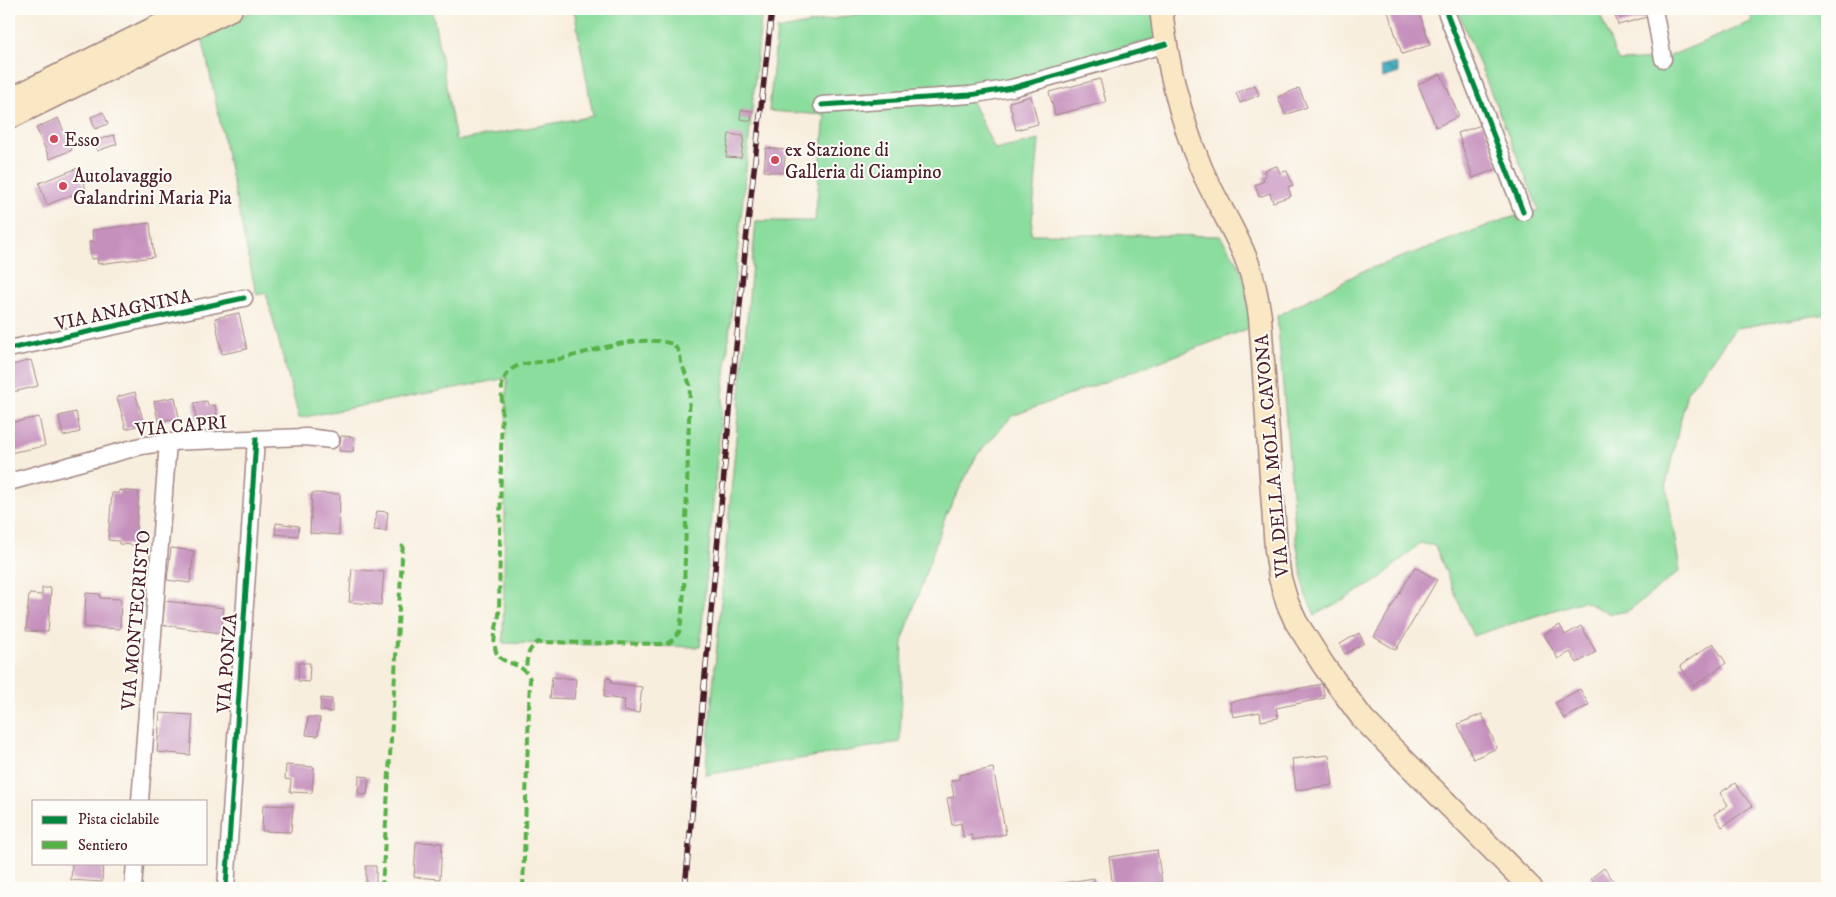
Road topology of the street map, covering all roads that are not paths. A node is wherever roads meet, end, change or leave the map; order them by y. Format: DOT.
graph roads {
  1 [pos="193,9"];
  2 [pos="231,9"];
  3 [pos="1161,9"];
  4 [pos="1445,9"];
  5 [pos="1654,9"];
  6 [pos="1166,44"];
  7 [pos="1663,59"];
  8 [pos="9,100"];
  9 [pos="822,105"];
  10 [pos="9,118"];
  11 [pos="1523,212"];
  12 [pos="244,298"];
  13 [pos="9,349"];
  14 [pos="256,439"];
  15 [pos="331,440"];
  16 [pos="168,442"];
  17 [pos="9,482"];
  18 [pos="140,800"];
  19 [pos="135,864"];
  20 [pos="133,888"];
  21 [pos="226,888"];
  22 [pos="1531,888"];
  1 -- 8 [label="main road"];
  2 -- 10 [label="main road"];
  3 -- 6 [label="main road, VIA DELLA MOLA CAVONA"];
  4 -- 11 [label="street"];
  5 -- 7 [label="street"];
  6 -- 9 [label="street"];
  6 -- 22 [label="main road, VIA DELLA MOLA CAVONA"];
  12 -- 13 [label="street, VIA ANAGNINA"];
  14 -- 15 [label="street, VIA CAPRI"];
  14 -- 16 [label="street, VIA CAPRI"];
  14 -- 21 [label="street, VIA PONZA"];
  16 -- 17 [label="street, VIA CAPRI"];
  16 -- 18 [label="street, VIA MONTECRISTO"];
  19 -- 20 [label="street"];
}
